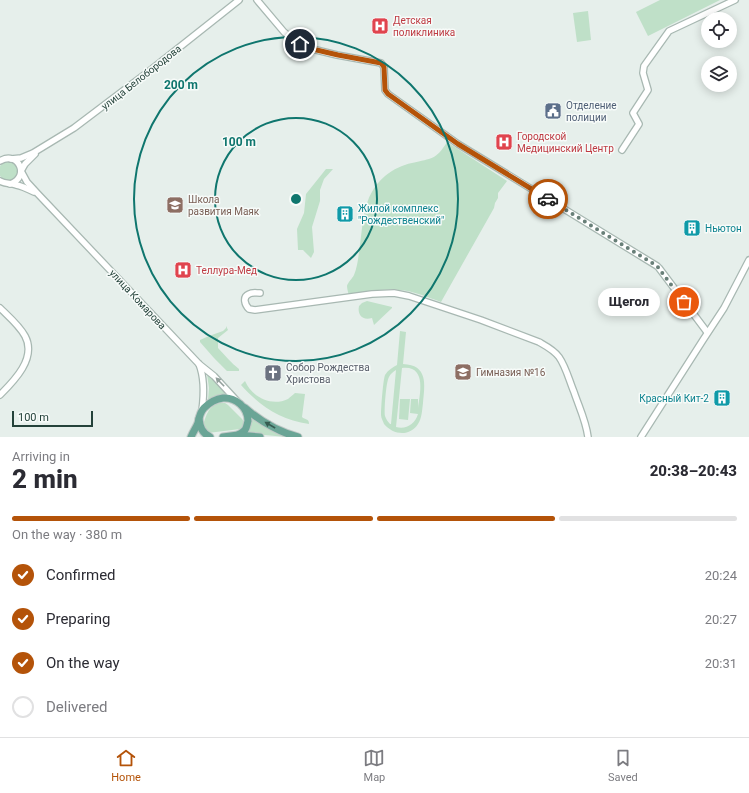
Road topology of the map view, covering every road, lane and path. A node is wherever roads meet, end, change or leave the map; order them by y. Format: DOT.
graph roads {
  1 [pos="239,0"];
  2 [pos="257,0"];
  3 [pos="735,0"];
  4 [pos="40,150"];
  5 [pos="622,150"];
  6 [pos="0,157"];
  7 [pos="9,159"];
  8 [pos="0,161"];
  9 [pos="21,171"];
  10 [pos="1,182"];
  11 [pos="10,184"];
  12 [pos="38,194"];
  13 [pos="749,260"];
  14 [pos="260,293"];
  15 [pos="0,308"];
  16 [pos="707,332"];
  17 [pos="199,364"];
  18 [pos="0,395"];
  19 [pos="238,403"];
  20 [pos="244,408"];
  21 [pos="202,410"];
  22 [pos="199,418"];
  23 [pos="238,435"];
  24 [pos="191,437"];
  25 [pos="210,437"];
  26 [pos="223,437"];
  27 [pos="260,437"];
  28 [pos="298,437"];
  29 [pos="588,437"];
  30 [pos="641,437"];
  1 -- 4 [label="street, улица Белобородова"];
  2 -- 16 [label="street"];
  3 -- 5 [label="street"];
  4 -- 7 [label="street, улица Белобородова"];
  4 -- 9 [label="street, улица Белобородова"];
  6 -- 7 [label="street"];
  7 -- 8 [label="street"];
  7 -- 9 [label="street, улица Комарова"];
  9 -- 11 [label="street, улица Белобородова"];
  9 -- 12 [label="street, улица Комарова"];
  10 -- 11 [label="street, улица Комарова"];
  11 -- 12 [label="street, улица Комарова"];
  12 -- 17 [label="street, улица Комарова"];
  13 -- 16 [label="street"];
  14 -- 29 [label="street"];
  15 -- 18 [label="street"];
  16 -- 30 [label="street"];
  19 -- 17 [label="street, улица Комарова, one-way"];
  17 -- 21 [label="street"];
  19 -- 20 [label="main road"];
  19 -- 21 [label="main road"];
  20 -- 23 [label="main road"];
  28 -- 20 [label="main road, one-way"];
  21 -- 22 [label="main road"];
  22 -- 24 [label="main road"];
  22 -- 25 [label="main road"];
  23 -- 26 [label="main road"];
  23 -- 27 [label="main road"];
}
